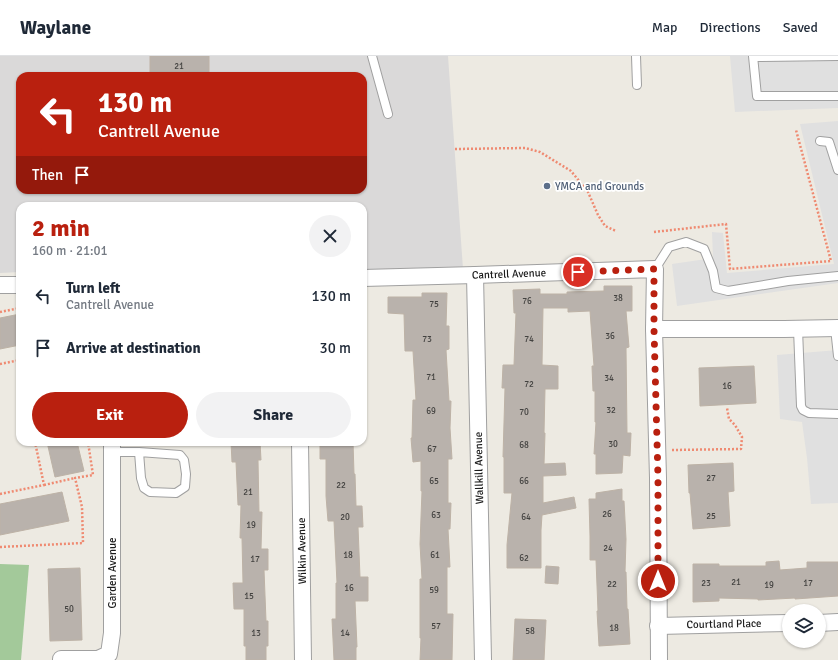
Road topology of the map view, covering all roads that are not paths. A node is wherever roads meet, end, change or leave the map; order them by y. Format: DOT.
graph roads {
  1 [pos="372,56"];
  2 [pos="636,56"];
  3 [pos="754,56"];
  4 [pos="838,56"];
  5 [pos="637,85"];
  6 [pos="838,96"];
  7 [pos="388,114"];
  8 [pos="820,141"];
  9 [pos="838,170"];
  10 [pos="654,269"];
  11 [pos="474,275"];
  12 [pos="838,276"];
  13 [pos="367,278"];
  14 [pos="0,285"];
  15 [pos="16,285"];
  16 [pos="836,328"];
  17 [pos="654,329"];
  18 [pos="798,329"];
  19 [pos="838,356"];
  20 [pos="838,414"];
  21 [pos="300,446"];
  22 [pos="112,447"];
  23 [pos="139,452"];
  24 [pos="826,622"];
  25 [pos="838,622"];
  26 [pos="782,623"];
  27 [pos="658,626"];
  28 [pos="61,659"];
  29 [pos="303,660"];
  30 [pos="483,660"];
  31 [pos="659,660"];
  1 -- 7 [label="lane"];
  2 -- 5 [label="lane"];
  3 -- 4 [label="lane"];
  3 -- 6 [label="lane"];
  8 -- 9 [label="lane"];
  10 -- 11 [label="street, Cantrell Avenue"];
  10 -- 12 [label="lane"];
  10 -- 17 [label="street"];
  11 -- 13 [label="street, Cantrell Avenue"];
  11 -- 30 [label="street, Wallkill Avenue"];
  14 -- 15 [label="street"];
  16 -- 18 [label="street"];
  16 -- 19 [label="lane"];
  17 -- 18 [label="street"];
  17 -- 27 [label="street"];
  18 -- 20 [label="lane"];
  21 -- 29 [label="street, Wilkin Avenue"];
  22 -- 23 [label="lane"];
  22 -- 28 [label="street, Garden Avenue"];
  23 -- 23 [label="lane"];
  24 -- 25 [label="street"];
  26 -- 27 [label="street, Courtland Place"];
  27 -- 31 [label="street"];
}
